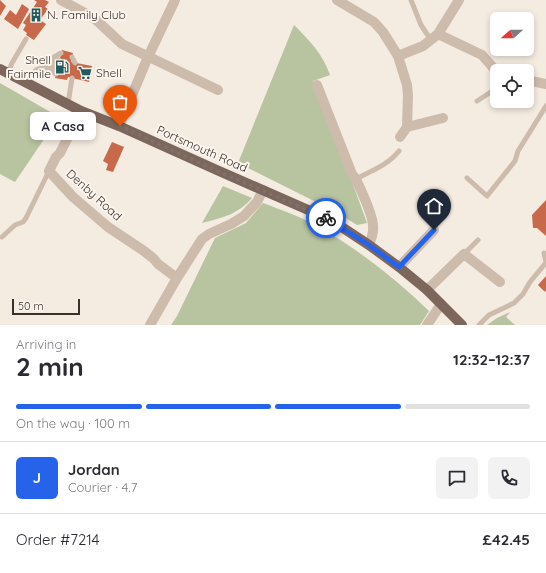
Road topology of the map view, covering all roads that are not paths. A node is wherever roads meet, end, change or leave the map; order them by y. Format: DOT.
graph roads {
  1 [pos="61,0"];
  2 [pos="175,0"];
  3 [pos="337,0"];
  4 [pos="411,0"];
  5 [pos="459,0"];
  6 [pos="435,37"];
  7 [pos="26,39"];
  8 [pos="61,53"];
  9 [pos="72,56"];
  10 [pos="398,56"];
  11 [pos="148,57"];
  12 [pos="59,60"];
  13 [pos="75,63"];
  14 [pos="490,64"];
  15 [pos="50,65"];
  16 [pos="43,67"];
  17 [pos="4,71"];
  18 [pos="71,79"];
  19 [pos="534,81"];
  20 [pos="25,82"];
  21 [pos="546,84"];
  22 [pos="317,85"];
  23 [pos="218,90"];
  24 [pos="490,93"];
  25 [pos="477,101"];
  26 [pos="68,104"];
  27 [pos="546,106"];
  28 [pos="81,111"];
  29 [pos="443,118"];
  30 [pos="120,126"];
  31 [pos="407,127"];
  32 [pos="400,137"];
  33 [pos="399,151"];
  34 [pos="49,171"];
  35 [pos="467,178"];
  36 [pos="356,179"];
  37 [pos="263,190"];
  38 [pos="434,230"];
  39 [pos="2,237"];
  40 [pos="478,240"];
  41 [pos="369,245"];
  42 [pos="544,253"];
  43 [pos="464,254"];
  44 [pos="399,267"];
  45 [pos="177,278"];
  46 [pos="500,282"];
  47 [pos="427,290"];
  48 [pos="441,304"];
  49 [pos="150,325"];
  50 [pos="427,325"];
  51 [pos="462,325"];
  52 [pos="479,325"];
  1 -- 11 [label="street"];
  2 -- 11 [label="street"];
  3 -- 10 [label="street"];
  4 -- 6 [label="lane"];
  5 -- 6 [label="street"];
  6 -- 10 [label="street"];
  6 -- 14 [label="street"];
  7 -- 17 [label="lane"];
  8 -- 16 [label="lane"];
  9 -- 13 [label="lane"];
  10 -- 31 [label="street"];
  11 -- 23 [label="street"];
  11 -- 30 [label="street"];
  12 -- 15 [label="lane"];
  15 -- 16 [label="lane"];
  15 -- 16 [label="lane"];
  16 -- 20 [label="lane"];
  17 -- 20 [label="main road, Portsmouth Road"];
  18 -- 26 [label="lane"];
  19 -- 21 [label="street"];
  20 -- 26 [label="main road, Portsmouth Road"];
  22 -- 36 [label="street"];
  24 -- 25 [label="lane"];
  26 -- 28 [label="main road, Portsmouth Road"];
  27 -- 35 [label="lane"];
  28 -- 30 [label="main road, Portsmouth Road"];
  28 -- 34 [label="street, Denby Road"];
  29 -- 31 [label="street"];
  30 -- 37 [label="main road, Portsmouth Road"];
  31 -- 32 [label="street"];
  33 -- 36 [label="lane"];
  34 -- 39 [label="lane"];
  34 -- 45 [label="street, Denby Road"];
  36 -- 41 [label="street"];
  37 -- 41 [label="main road, Portsmouth Road"];
  37 -- 45 [label="street"];
  38 -- 44 [label="street"];
  40 -- 43 [label="lane"];
  41 -- 44 [label="main road, Portsmouth Road"];
  42 -- 52 [label="lane"];
  43 -- 46 [label="street"];
  43 -- 47 [label="street"];
  44 -- 47 [label="main road, Portsmouth Road"];
  45 -- 49 [label="street"];
  47 -- 48 [label="main road, Portsmouth Road"];
  48 -- 50 [label="street"];
  48 -- 51 [label="main road, Portsmouth Road"];
}
